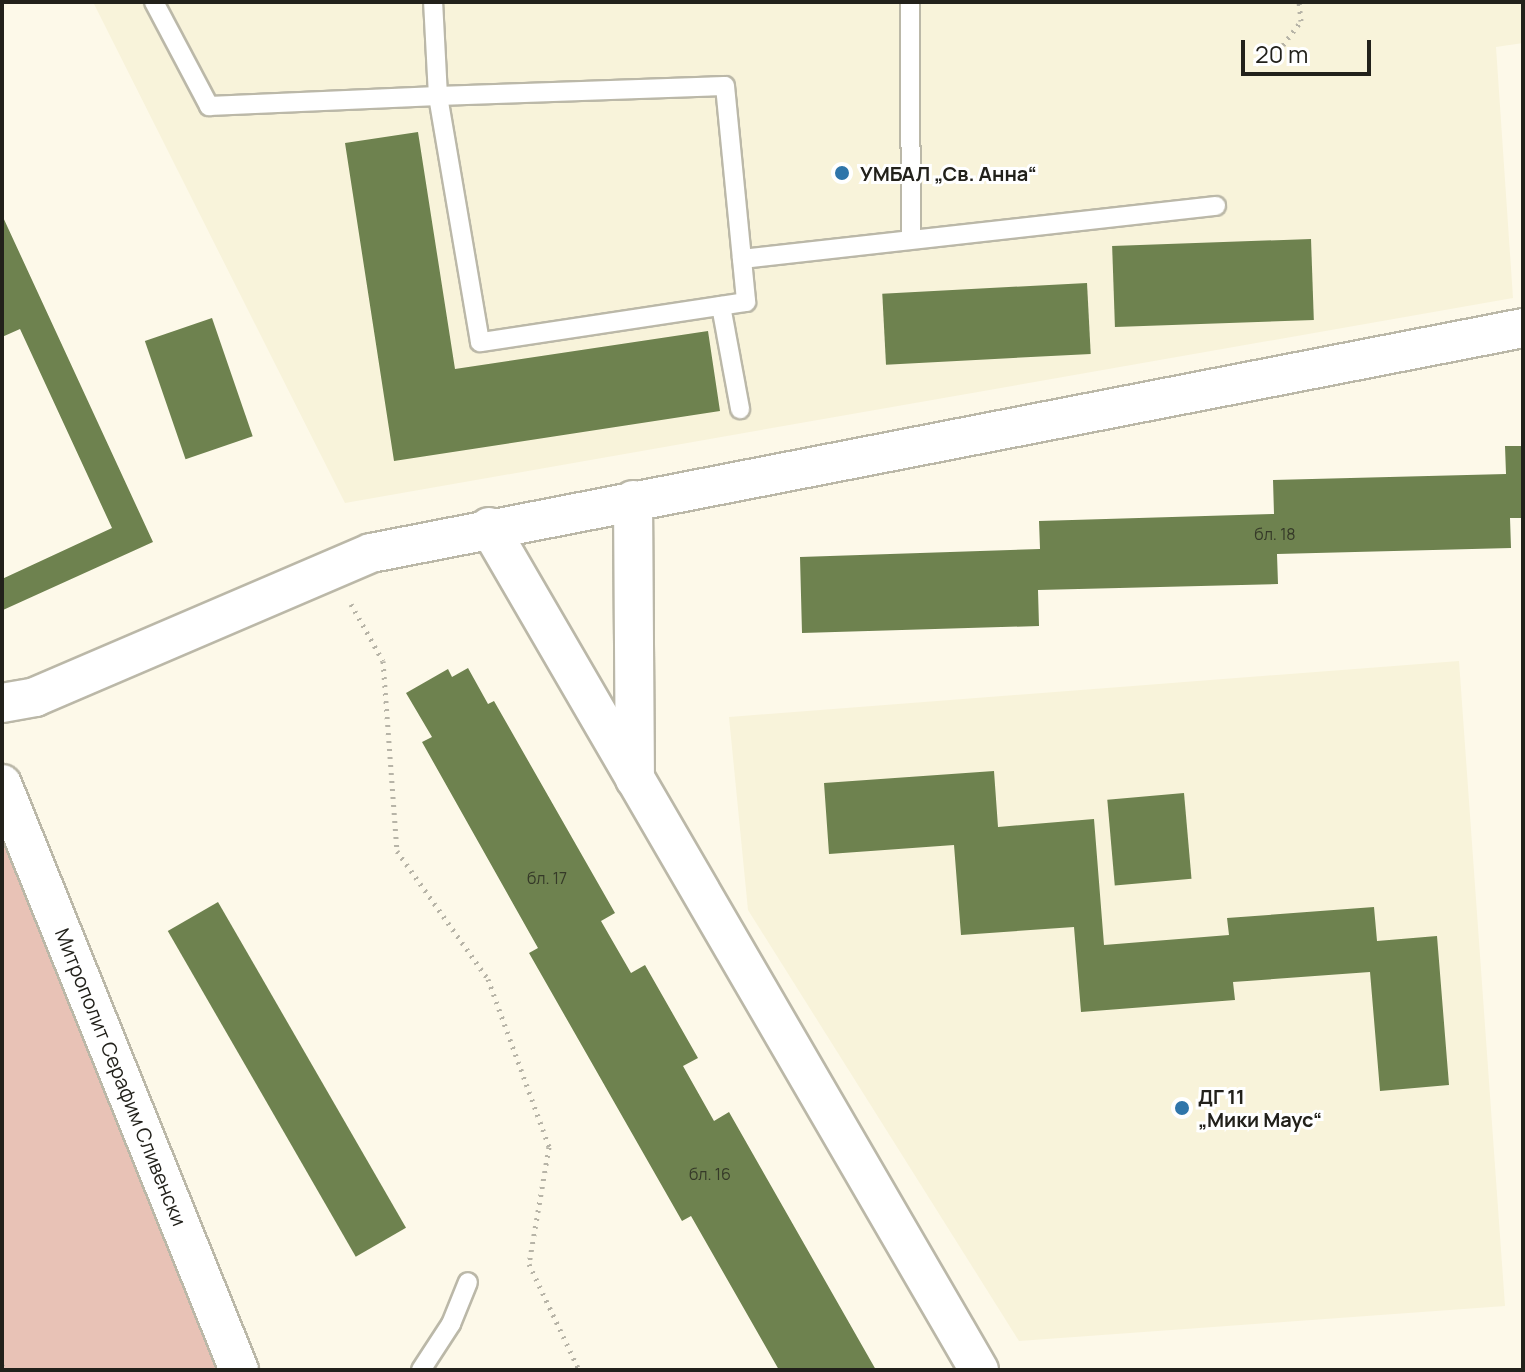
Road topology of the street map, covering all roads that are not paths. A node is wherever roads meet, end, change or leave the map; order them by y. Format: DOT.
graph roads {
  1 [pos="154,2"];
  2 [pos="433,2"];
  3 [pos="910,2"];
  4 [pos="438,96"];
  5 [pos="1216,206"];
  6 [pos="911,237"];
  7 [pos="742,259"];
  8 [pos="721,306"];
  9 [pos="1523,328"];
  10 [pos="740,409"];
  11 [pos="633,500"];
  12 [pos="489,527"];
  13 [pos="2,703"];
  14 [pos="635,781"];
  15 [pos="2,784"];
  16 [pos="468,1282"];
  17 [pos="239,1370"];
  18 [pos="421,1370"];
  19 [pos="979,1370"];
  1 -- 4 [label="lane"];
  2 -- 4 [label="lane"];
  3 -- 6 [label="lane"];
  4 -- 7 [label="lane"];
  4 -- 8 [label="lane"];
  5 -- 6 [label="lane"];
  6 -- 7 [label="lane"];
  7 -- 8 [label="lane"];
  8 -- 10 [label="lane"];
  9 -- 11 [label="street"];
  11 -- 12 [label="street"];
  11 -- 14 [label="street"];
  12 -- 13 [label="street"];
  12 -- 14 [label="street"];
  14 -- 19 [label="street"];
  15 -- 17 [label="street, Митрополит Серафим Сливенски"];
  16 -- 18 [label="lane"];
}
